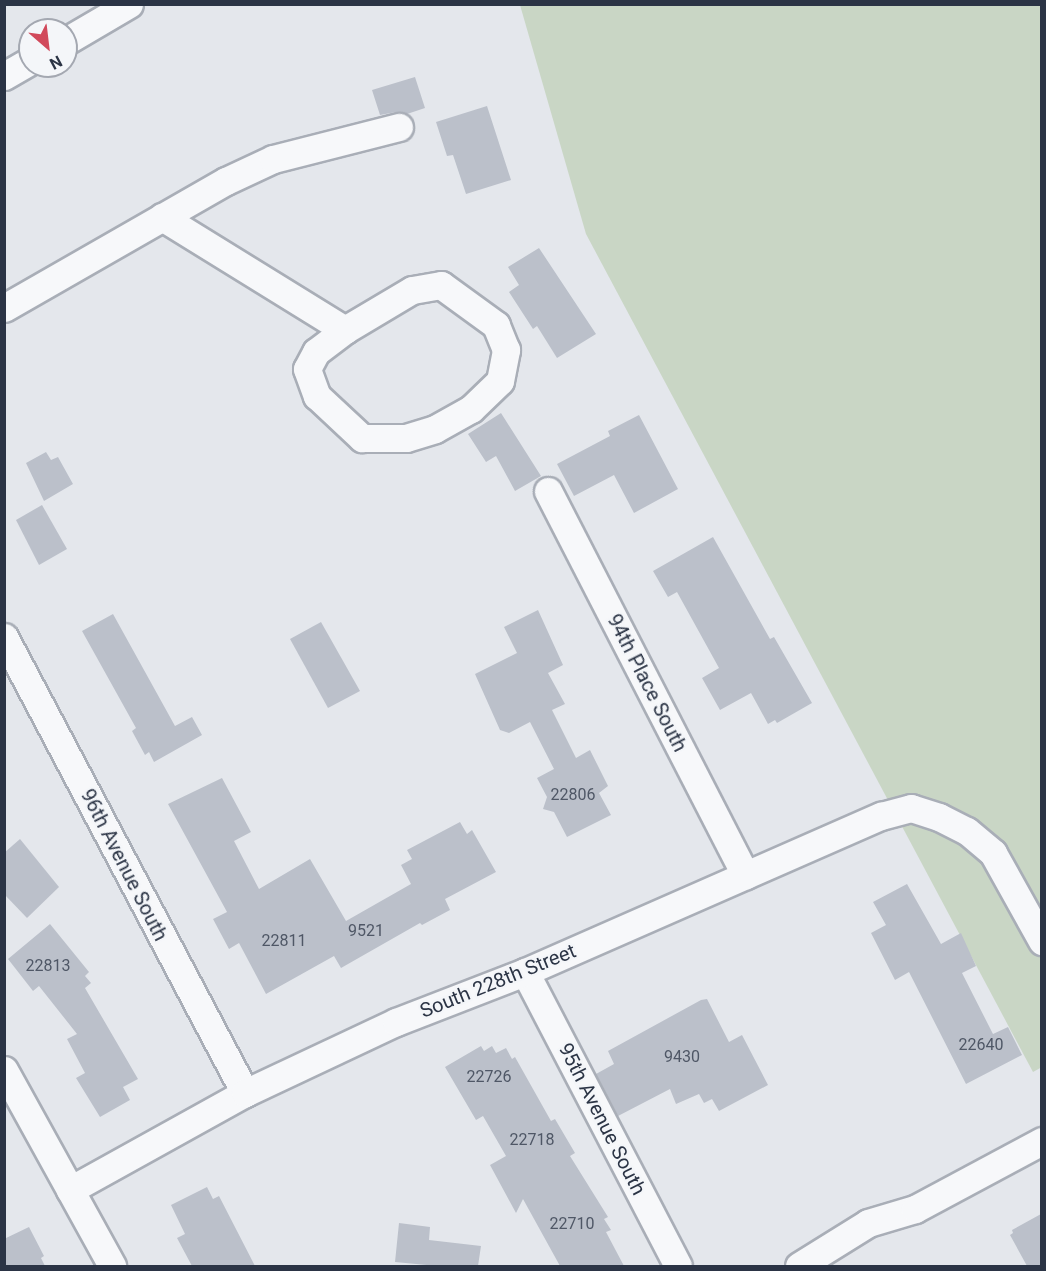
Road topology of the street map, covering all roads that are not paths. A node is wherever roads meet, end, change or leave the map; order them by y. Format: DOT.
graph roads {
  1 [pos="129,4"];
  2 [pos="78,34"];
  3 [pos="18,68"];
  4 [pos="4,76"];
  5 [pos="399,127"];
  6 [pos="162,217"];
  7 [pos="4,308"];
  8 [pos="345,330"];
  9 [pos="548,491"];
  10 [pos="4,637"];
  11 [pos="745,875"];
  12 [pos="1041,941"];
  13 [pos="525,972"];
  14 [pos="4,1070"];
  15 [pos="245,1093"];
  16 [pos="1041,1142"];
  17 [pos="70,1190"];
  18 [pos="112,1266"];
  19 [pos="678,1266"];
  20 [pos="799,1266"];
  1 -- 2 [label="street"];
  3 -- 4 [label="street"];
  5 -- 6 [label="street"];
  6 -- 7 [label="street"];
  6 -- 8 [label="street"];
  8 -- 8 [label="street"];
  9 -- 11 [label="street, 94th Place South"];
  10 -- 15 [label="street, 96th Avenue South"];
  11 -- 12 [label="street, South 228th Street"];
  11 -- 13 [label="street, South 228th Street"];
  13 -- 15 [label="street, South 228th Street"];
  13 -- 19 [label="street, 95th Avenue South"];
  14 -- 17 [label="street"];
  15 -- 17 [label="street, South 228th Street"];
  16 -- 20 [label="street"];
  17 -- 18 [label="street"];
}
